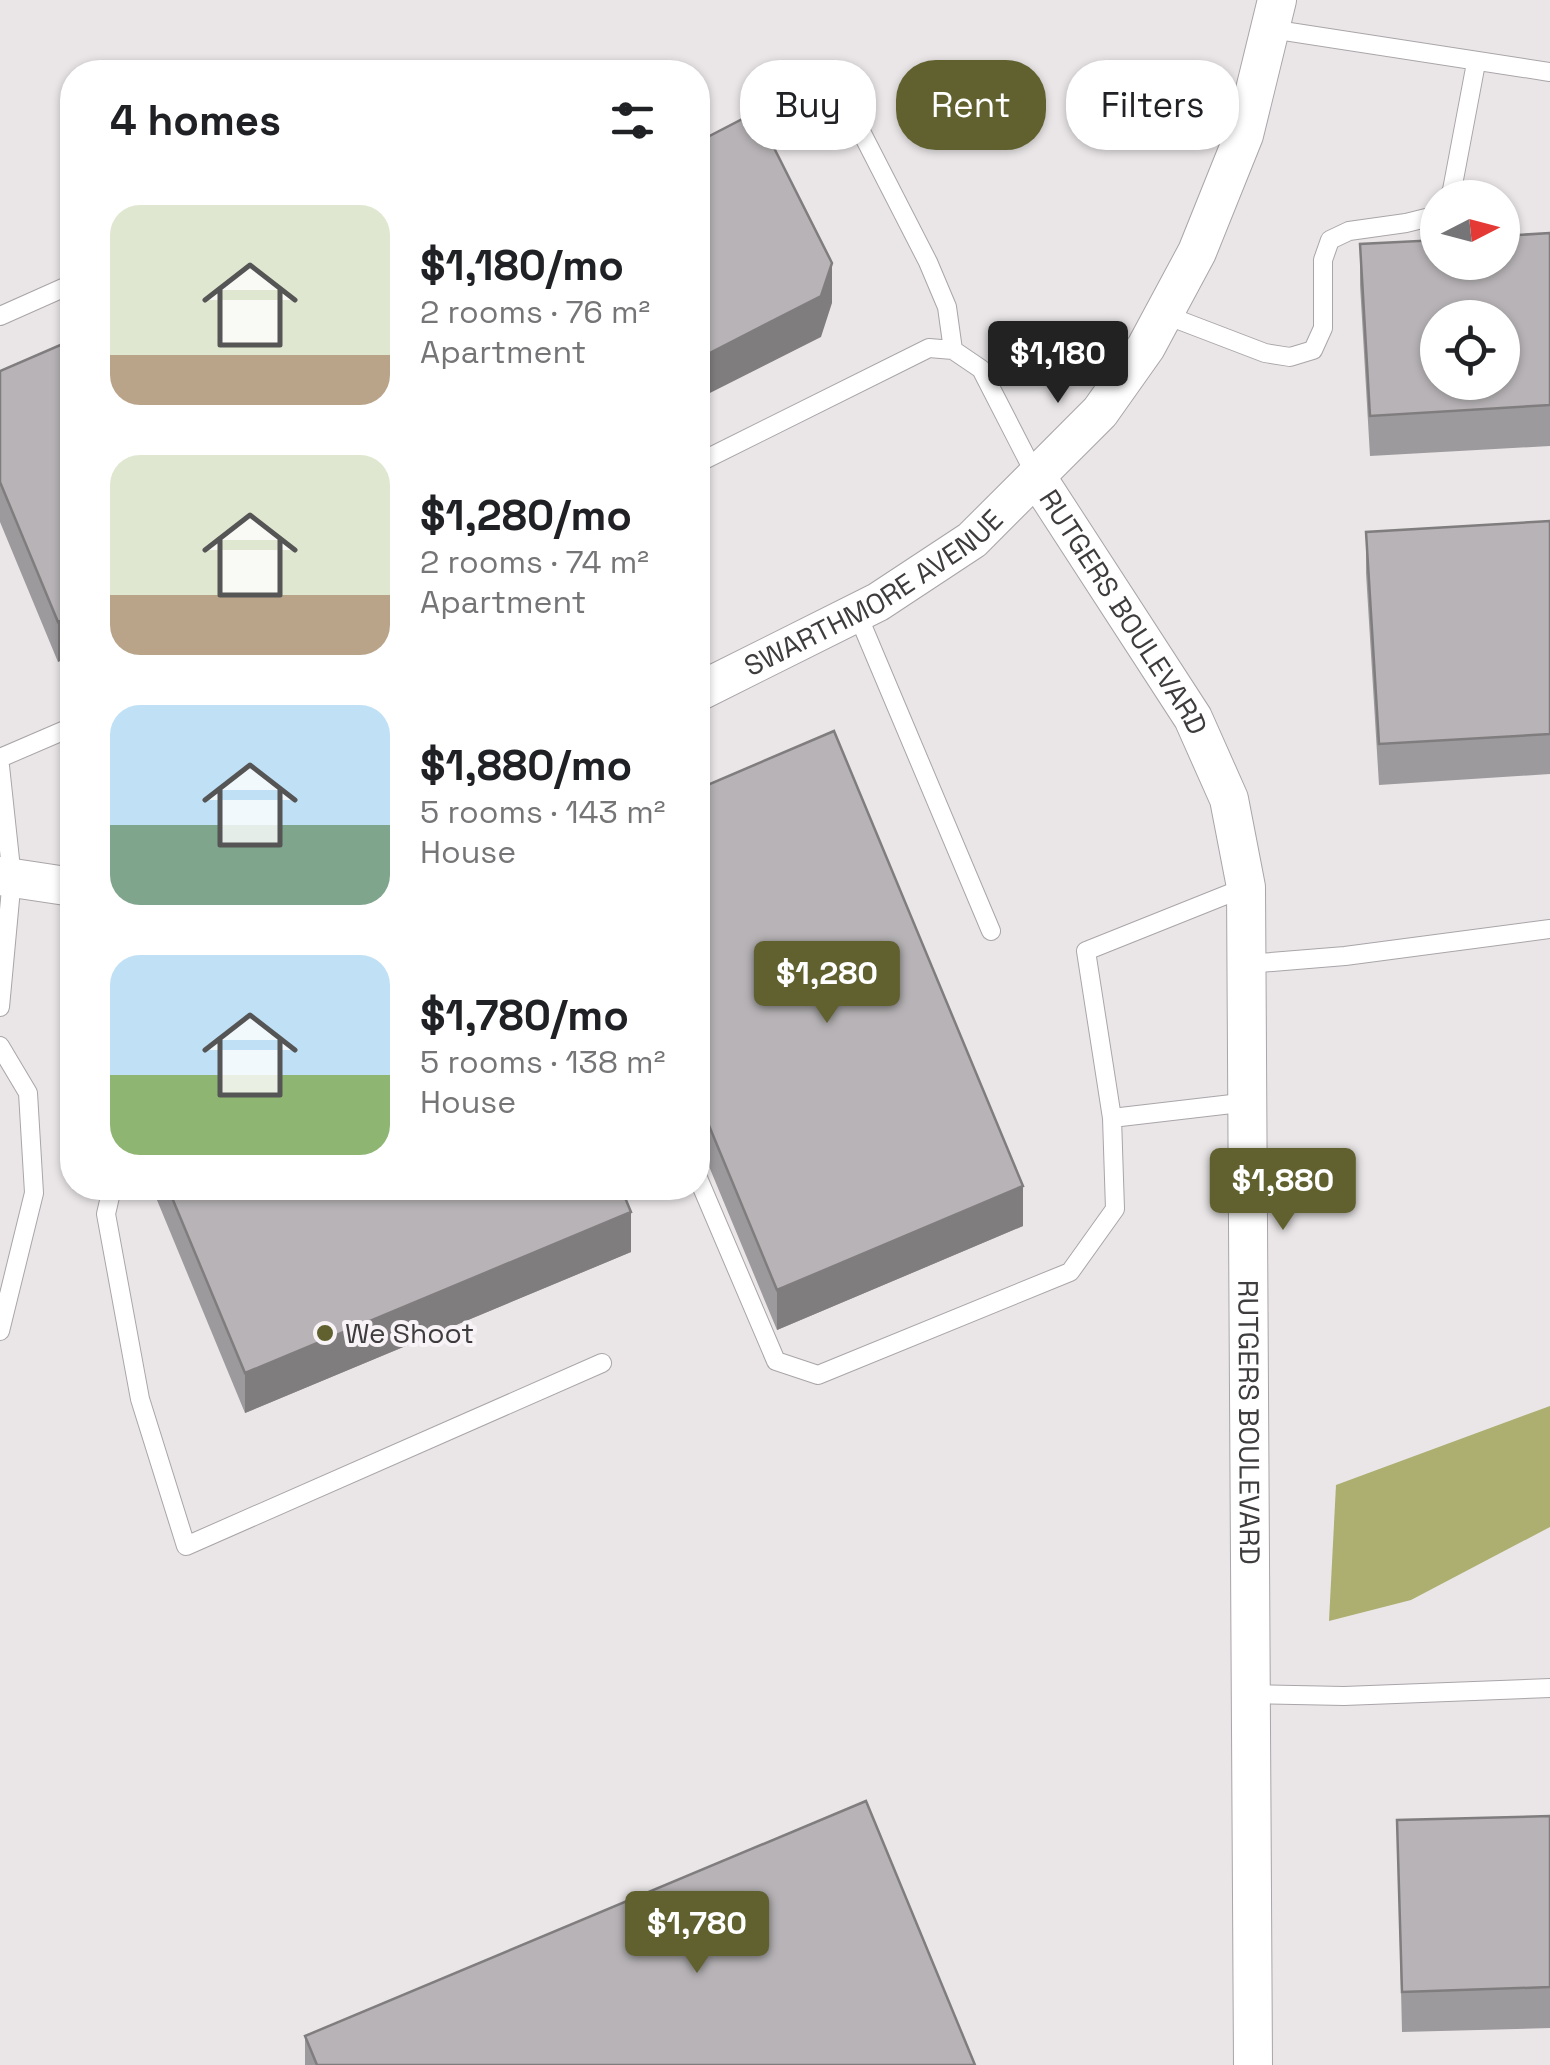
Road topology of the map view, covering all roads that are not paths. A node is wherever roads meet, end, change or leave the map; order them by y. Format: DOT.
graph roads {
  1 [pos="1274,15"];
  2 [pos="1476,62"];
  3 [pos="1550,72"];
  4 [pos="871,150"];
  5 [pos="1454,180"];
  6 [pos="1420,220"];
  7 [pos="60,289"];
  8 [pos="1164,314"];
  9 [pos="0,316"];
  10 [pos="954,350"];
  11 [pos="710,457"];
  12 [pos="1036,476"];
  13 [pos="856,613"];
  14 [pos="710,686"];
  15 [pos="60,733"];
  16 [pos="0,758"];
  17 [pos="0,766"];
  18 [pos="6,877"];
  19 [pos="60,885"];
  20 [pos="1246,887"];
  21 [pos="1550,929"];
  22 [pos="990,931"];
  23 [pos="1246,964"];
  24 [pos="0,1007"];
  25 [pos="0,1046"];
  26 [pos="1249,1102"];
  27 [pos="1112,1118"];
  28 [pos="109,1200"];
  29 [pos="707,1200"];
  30 [pos="0,1332"];
  31 [pos="602,1364"];
  32 [pos="1550,1688"];
  33 [pos="1251,1694"];
  34 [pos="1253,2065"];
  1 -- 2 [label="lane"];
  1 -- 8 [label="street, SWARTHMORE AVENUE"];
  2 -- 3 [label="lane"];
  2 -- 5 [label="lane"];
  4 -- 10 [label="lane"];
  6 -- 8 [label="lane"];
  7 -- 9 [label="lane"];
  8 -- 12 [label="street, SWARTHMORE AVENUE"];
  10 -- 11 [label="lane"];
  10 -- 12 [label="lane"];
  12 -- 13 [label="street, SWARTHMORE AVENUE"];
  12 -- 20 [label="street, RUTGERS BOULEVARD"];
  13 -- 14 [label="street, SWARTHMORE AVENUE"];
  13 -- 22 [label="lane"];
  15 -- 16 [label="lane"];
  17 -- 18 [label="lane"];
  18 -- 19 [label="street"];
  18 -- 24 [label="lane"];
  20 -- 23 [label="street, RUTGERS BOULEVARD"];
  20 -- 27 [label="lane"];
  21 -- 23 [label="lane"];
  23 -- 26 [label="street, RUTGERS BOULEVARD"];
  25 -- 30 [label="lane"];
  26 -- 27 [label="lane"];
  26 -- 33 [label="street, RUTGERS BOULEVARD"];
  27 -- 29 [label="lane"];
  28 -- 31 [label="lane"];
  32 -- 33 [label="lane"];
  33 -- 34 [label="street, RUTGERS BOULEVARD"];
}
